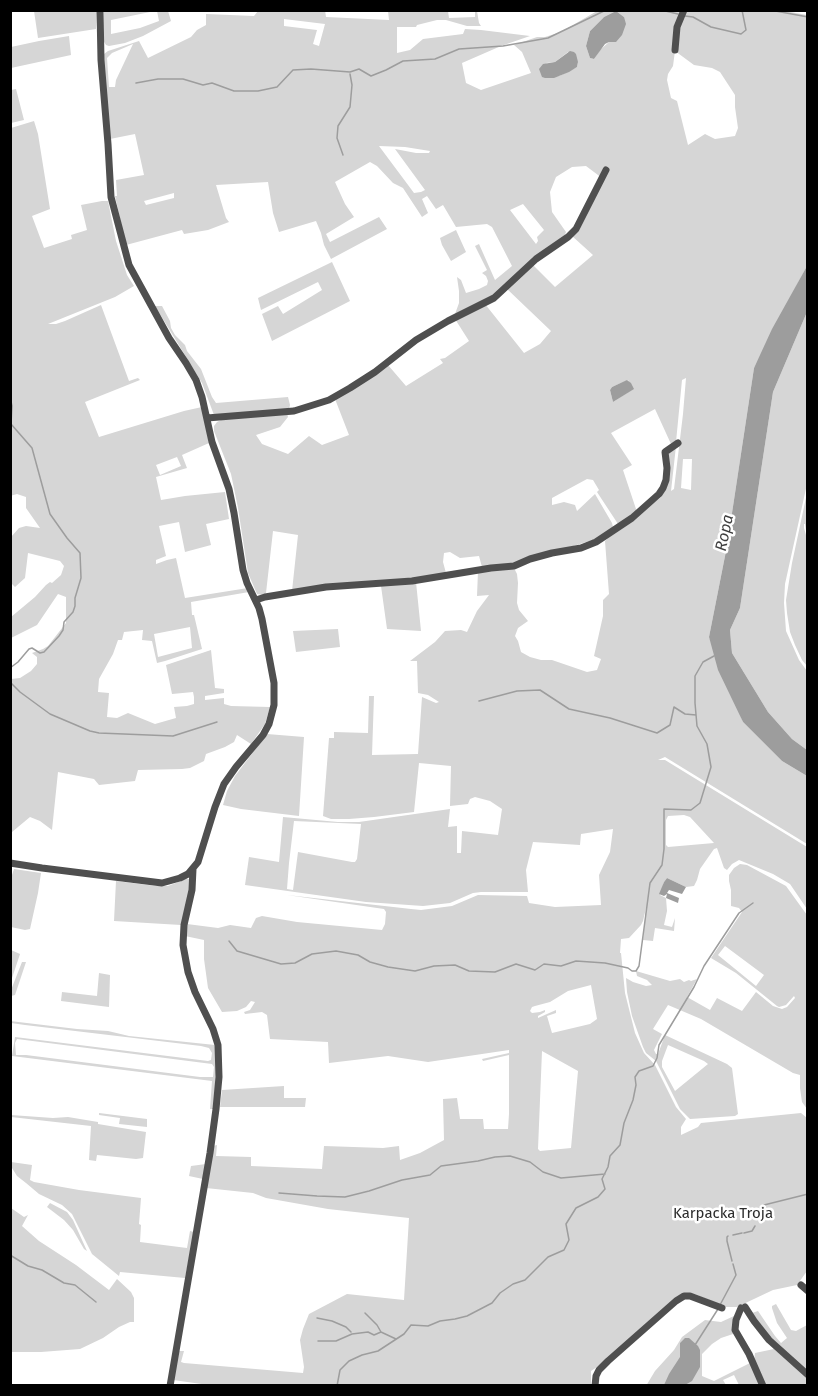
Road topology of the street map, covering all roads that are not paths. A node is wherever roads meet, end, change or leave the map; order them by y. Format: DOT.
graph roads {
  1 [pos="100,10"];
  2 [pos="682,13"];
  3 [pos="675,50"];
  4 [pos="606,170"];
  5 [pos="207,418"];
  6 [pos="678,443"];
  7 [pos="256,600"];
  8 [pos="10,863"];
  9 [pos="193,869"];
  10 [pos="801,1285"];
  11 [pos="807,1291"];
  12 [pos="720,1308"];
  13 [pos="807,1375"];
  14 [pos="170,1386"];
  15 [pos="595,1386"];
  16 [pos="763,1386"];
  1 -- 5 [label="street"];
  2 -- 3 [label="street"];
  4 -- 5 [label="street"];
  5 -- 7 [label="street"];
  6 -- 7 [label="street"];
  7 -- 9 [label="street"];
  8 -- 9 [label="street"];
  9 -- 14 [label="street"];
  10 -- 11 [label="street"];
  12 -- 15 [label="street"];
  13 -- 16 [label="street"];
}
